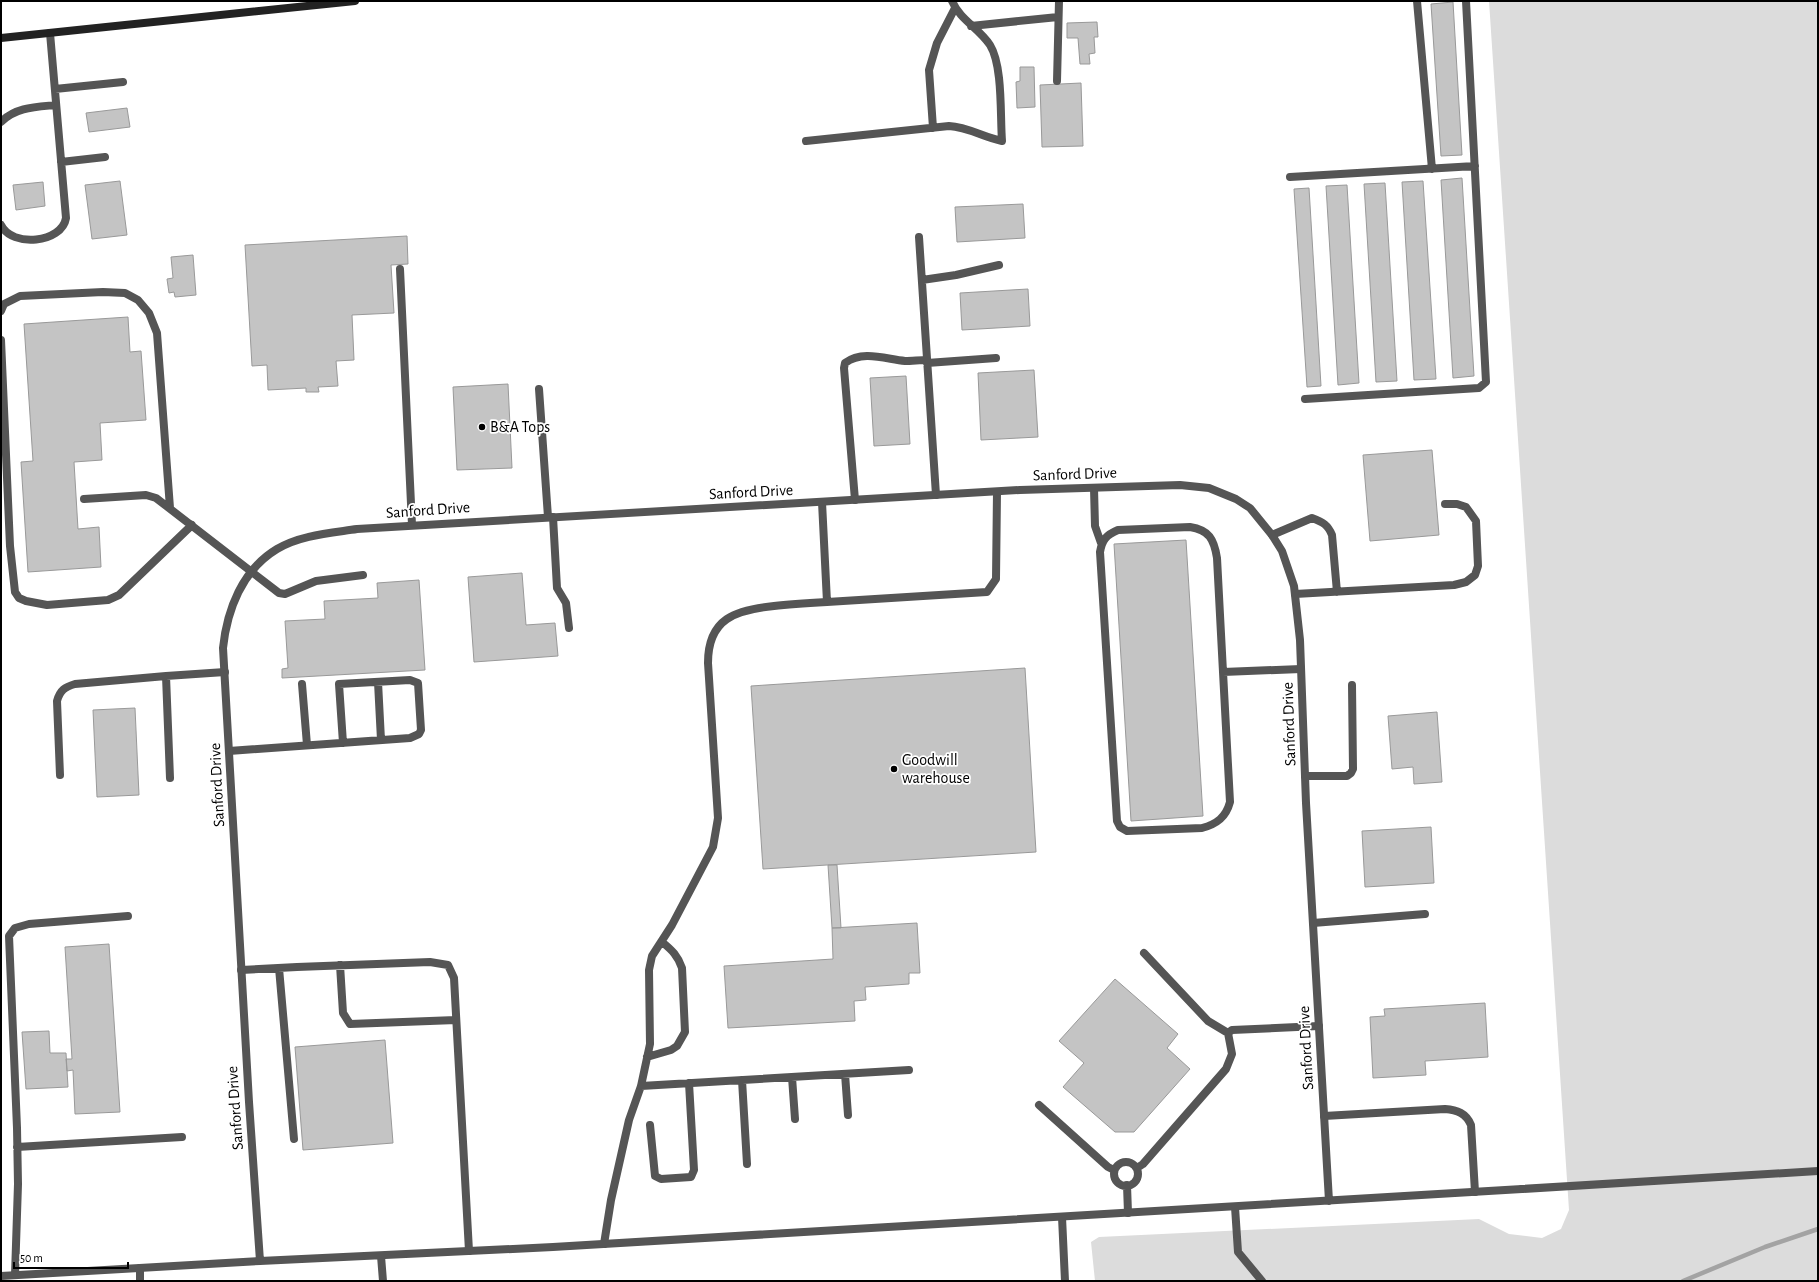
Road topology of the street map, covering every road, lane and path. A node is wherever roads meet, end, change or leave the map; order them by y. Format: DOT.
graph roads {
  1 [pos="355,1"];
  2 [pos="1059,1"];
  3 [pos="1417,1"];
  4 [pos="1466,1"];
  5 [pos="954,4"];
  6 [pos="1058,17"];
  7 [pos="971,26"];
  8 [pos="50,33"];
  9 [pos="1,38"];
  10 [pos="1057,81"];
  11 [pos="123,82"];
  12 [pos="55,90"];
  13 [pos="56,105"];
  14 [pos="1,122"];
  15 [pos="933,128"];
  16 [pos="806,141"];
  17 [pos="105,157"];
  18 [pos="61,162"];
  19 [pos="1475,166"];
  20 [pos="1432,169"];
  21 [pos="1290,177"];
  22 [pos="1,225"];
  23 [pos="919,237"];
  24 [pos="999,265"];
  25 [pos="400,269"];
  26 [pos="922,280"];
  27 [pos="1,311"];
  28 [pos="1,340"];
  29 [pos="996,358"];
  30 [pos="927,361"];
  31 [pos="539,388"];
  32 [pos="1305,399"];
  33 [pos="1094,488"];
  34 [pos="996,492"];
  35 [pos="936,495"];
  36 [pos="84,499"];
  37 [pos="855,500"];
  38 [pos="822,502"];
  39 [pos="1445,504"];
  40 [pos="170,508"];
  41 [pos="550,517"];
  42 [pos="192,525"];
  43 [pos="412,525"];
  44 [pos="1272,535"];
  45 [pos="1101,543"];
  46 [pos="252,571"];
  47 [pos="364,575"];
  48 [pos="1337,592"];
  49 [pos="1295,594"];
  50 [pos="827,602"];
  51 [pos="570,628"];
  52 [pos="1301,669"];
  53 [pos="224,672"];
  54 [pos="1223,672"];
  55 [pos="166,676"];
  56 [pos="378,682"];
  57 [pos="302,684"];
  58 [pos="1352,685"];
  59 [pos="381,740"];
  60 [pos="343,743"];
  61 [pos="307,745"];
  62 [pos="229,751"];
  63 [pos="60,775"];
  64 [pos="1305,776"];
  65 [pos="170,778"];
  66 [pos="1425,914"];
  67 [pos="128,916"];
  68 [pos="1313,923"];
  69 [pos="662,942"];
  70 [pos="1144,952"];
  71 [pos="340,965"];
  72 [pos="279,968"];
  73 [pos="241,970"];
  74 [pos="456,1020"];
  75 [pos="1319,1026"];
  76 [pos="1228,1033"];
  77 [pos="647,1057"];
  78 [pos="909,1070"];
  79 [pos="845,1074"];
  80 [pos="792,1077"];
  81 [pos="742,1080"];
  82 [pos="689,1083"];
  83 [pos="641,1086"];
  84 [pos="1039,1105"];
  85 [pos="848,1115"];
  86 [pos="1324,1116"];
  87 [pos="795,1119"];
  88 [pos="650,1125"];
  89 [pos="182,1137"];
  90 [pos="294,1139"];
  91 [pos="17,1147"];
  92 [pos="747,1164"];
  93 [pos="1136,1168"];
  94 [pos="1114,1170"];
  95 [pos="1818,1171"];
  96 [pos="1127,1186"];
  97 [pos="1475,1192"];
  98 [pos="1329,1201"];
  99 [pos="1235,1207"];
  100 [pos="1128,1213"];
  101 [pos="1062,1217"];
  102 [pos="604,1244"];
  103 [pos="469,1251"];
  104 [pos="381,1256"];
  105 [pos="260,1261"];
  106 [pos="140,1268"];
  107 [pos="15,1275"];
  108 [pos="1,1276"];
  109 [pos="140,1281"];
  110 [pos="383,1281"];
  111 [pos="1065,1281"];
  112 [pos="1262,1281"];
  1 -- 8 [label="street"];
  2 -- 6 [label="street"];
  3 -- 20 [label="street"];
  4 -- 19 [label="street"];
  5 -- 7 [label="street"];
  5 -- 15 [label="street"];
  6 -- 7 [label="street"];
  6 -- 10 [label="street"];
  7 -- 15 [label="street"];
  8 -- 9 [label="street"];
  8 -- 12 [label="street"];
  11 -- 12 [label="street"];
  12 -- 13 [label="street"];
  13 -- 14 [label="street"];
  13 -- 18 [label="street"];
  15 -- 16 [label="street"];
  17 -- 18 [label="street"];
  18 -- 22 [label="street"];
  19 -- 20 [label="street"];
  19 -- 32 [label="street"];
  20 -- 21 [label="street"];
  23 -- 26 [label="street"];
  24 -- 26 [label="street"];
  25 -- 43 [label="street"];
  26 -- 30 [label="street"];
  27 -- 40 [label="street"];
  28 -- 42 [label="street"];
  29 -- 30 [label="street"];
  30 -- 35 [label="street"];
  30 -- 37 [label="street"];
  31 -- 41 [label="street"];
  33 -- 34 [label="street, Sanford Drive"];
  33 -- 44 [label="street, Sanford Drive"];
  33 -- 45 [label="street"];
  34 -- 35 [label="street, Sanford Drive"];
  34 -- 50 [label="street"];
  35 -- 37 [label="street, Sanford Drive"];
  36 -- 40 [label="street"];
  37 -- 38 [label="street, Sanford Drive"];
  38 -- 41 [label="street, Sanford Drive"];
  38 -- 50 [label="street"];
  39 -- 48 [label="street"];
  40 -- 42 [label="street"];
  41 -- 43 [label="street, Sanford Drive"];
  41 -- 51 [label="street"];
  42 -- 46 [label="street"];
  43 -- 46 [label="street, Sanford Drive"];
  44 -- 48 [label="street"];
  44 -- 49 [label="street, Sanford Drive"];
  45 -- 54 [label="street"];
  45 -- 54 [label="street"];
  46 -- 47 [label="street"];
  46 -- 53 [label="street, Sanford Drive"];
  48 -- 49 [label="street"];
  49 -- 52 [label="street, Sanford Drive"];
  50 -- 69 [label="street"];
  52 -- 54 [label="street"];
  52 -- 64 [label="street, Sanford Drive"];
  53 -- 55 [label="street"];
  53 -- 62 [label="street, Sanford Drive"];
  55 -- 63 [label="street"];
  55 -- 65 [label="street"];
  56 -- 59 [label="street"];
  56 -- 59 [label="street"];
  56 -- 60 [label="street"];
  57 -- 61 [label="street"];
  58 -- 64 [label="street"];
  59 -- 60 [label="street"];
  60 -- 61 [label="street"];
  61 -- 62 [label="street"];
  62 -- 73 [label="street, Sanford Drive"];
  64 -- 68 [label="street, Sanford Drive"];
  66 -- 68 [label="street"];
  67 -- 91 [label="street"];
  68 -- 75 [label="street, Sanford Drive"];
  69 -- 77 [label="street"];
  69 -- 77 [label="street"];
  70 -- 76 [label="street"];
  71 -- 72 [label="street"];
  71 -- 74 [label="street"];
  71 -- 74 [label="street"];
  72 -- 73 [label="street"];
  72 -- 90 [label="street"];
  73 -- 105 [label="street, Sanford Drive"];
  74 -- 103 [label="street"];
  75 -- 76 [label="street"];
  75 -- 86 [label="street, Sanford Drive"];
  76 -- 93 [label="street"];
  77 -- 83 [label="street"];
  78 -- 79 [label="street"];
  79 -- 80 [label="street"];
  79 -- 85 [label="street"];
  80 -- 81 [label="street"];
  80 -- 87 [label="street"];
  81 -- 82 [label="street"];
  81 -- 92 [label="street"];
  82 -- 83 [label="street"];
  82 -- 88 [label="street"];
  83 -- 102 [label="street"];
  84 -- 94 [label="street"];
  86 -- 97 [label="street"];
  86 -- 98 [label="street, Sanford Drive"];
  89 -- 91 [label="street"];
  91 -- 107 [label="street"];
  93 -- 94 [label="street"];
  93 -- 96 [label="street"];
  94 -- 96 [label="street"];
  95 -- 97 [label="street"];
  96 -- 100 [label="street"];
  97 -- 98 [label="street"];
  98 -- 99 [label="street"];
  99 -- 100 [label="street"];
  99 -- 112 [label="street"];
  100 -- 101 [label="street"];
  101 -- 102 [label="street"];
  101 -- 111 [label="street"];
  102 -- 103 [label="street"];
  103 -- 104 [label="street"];
  104 -- 105 [label="street"];
  104 -- 110 [label="street"];
  105 -- 106 [label="street"];
  106 -- 107 [label="street"];
  106 -- 109 [label="street"];
  107 -- 108 [label="street"];
}
